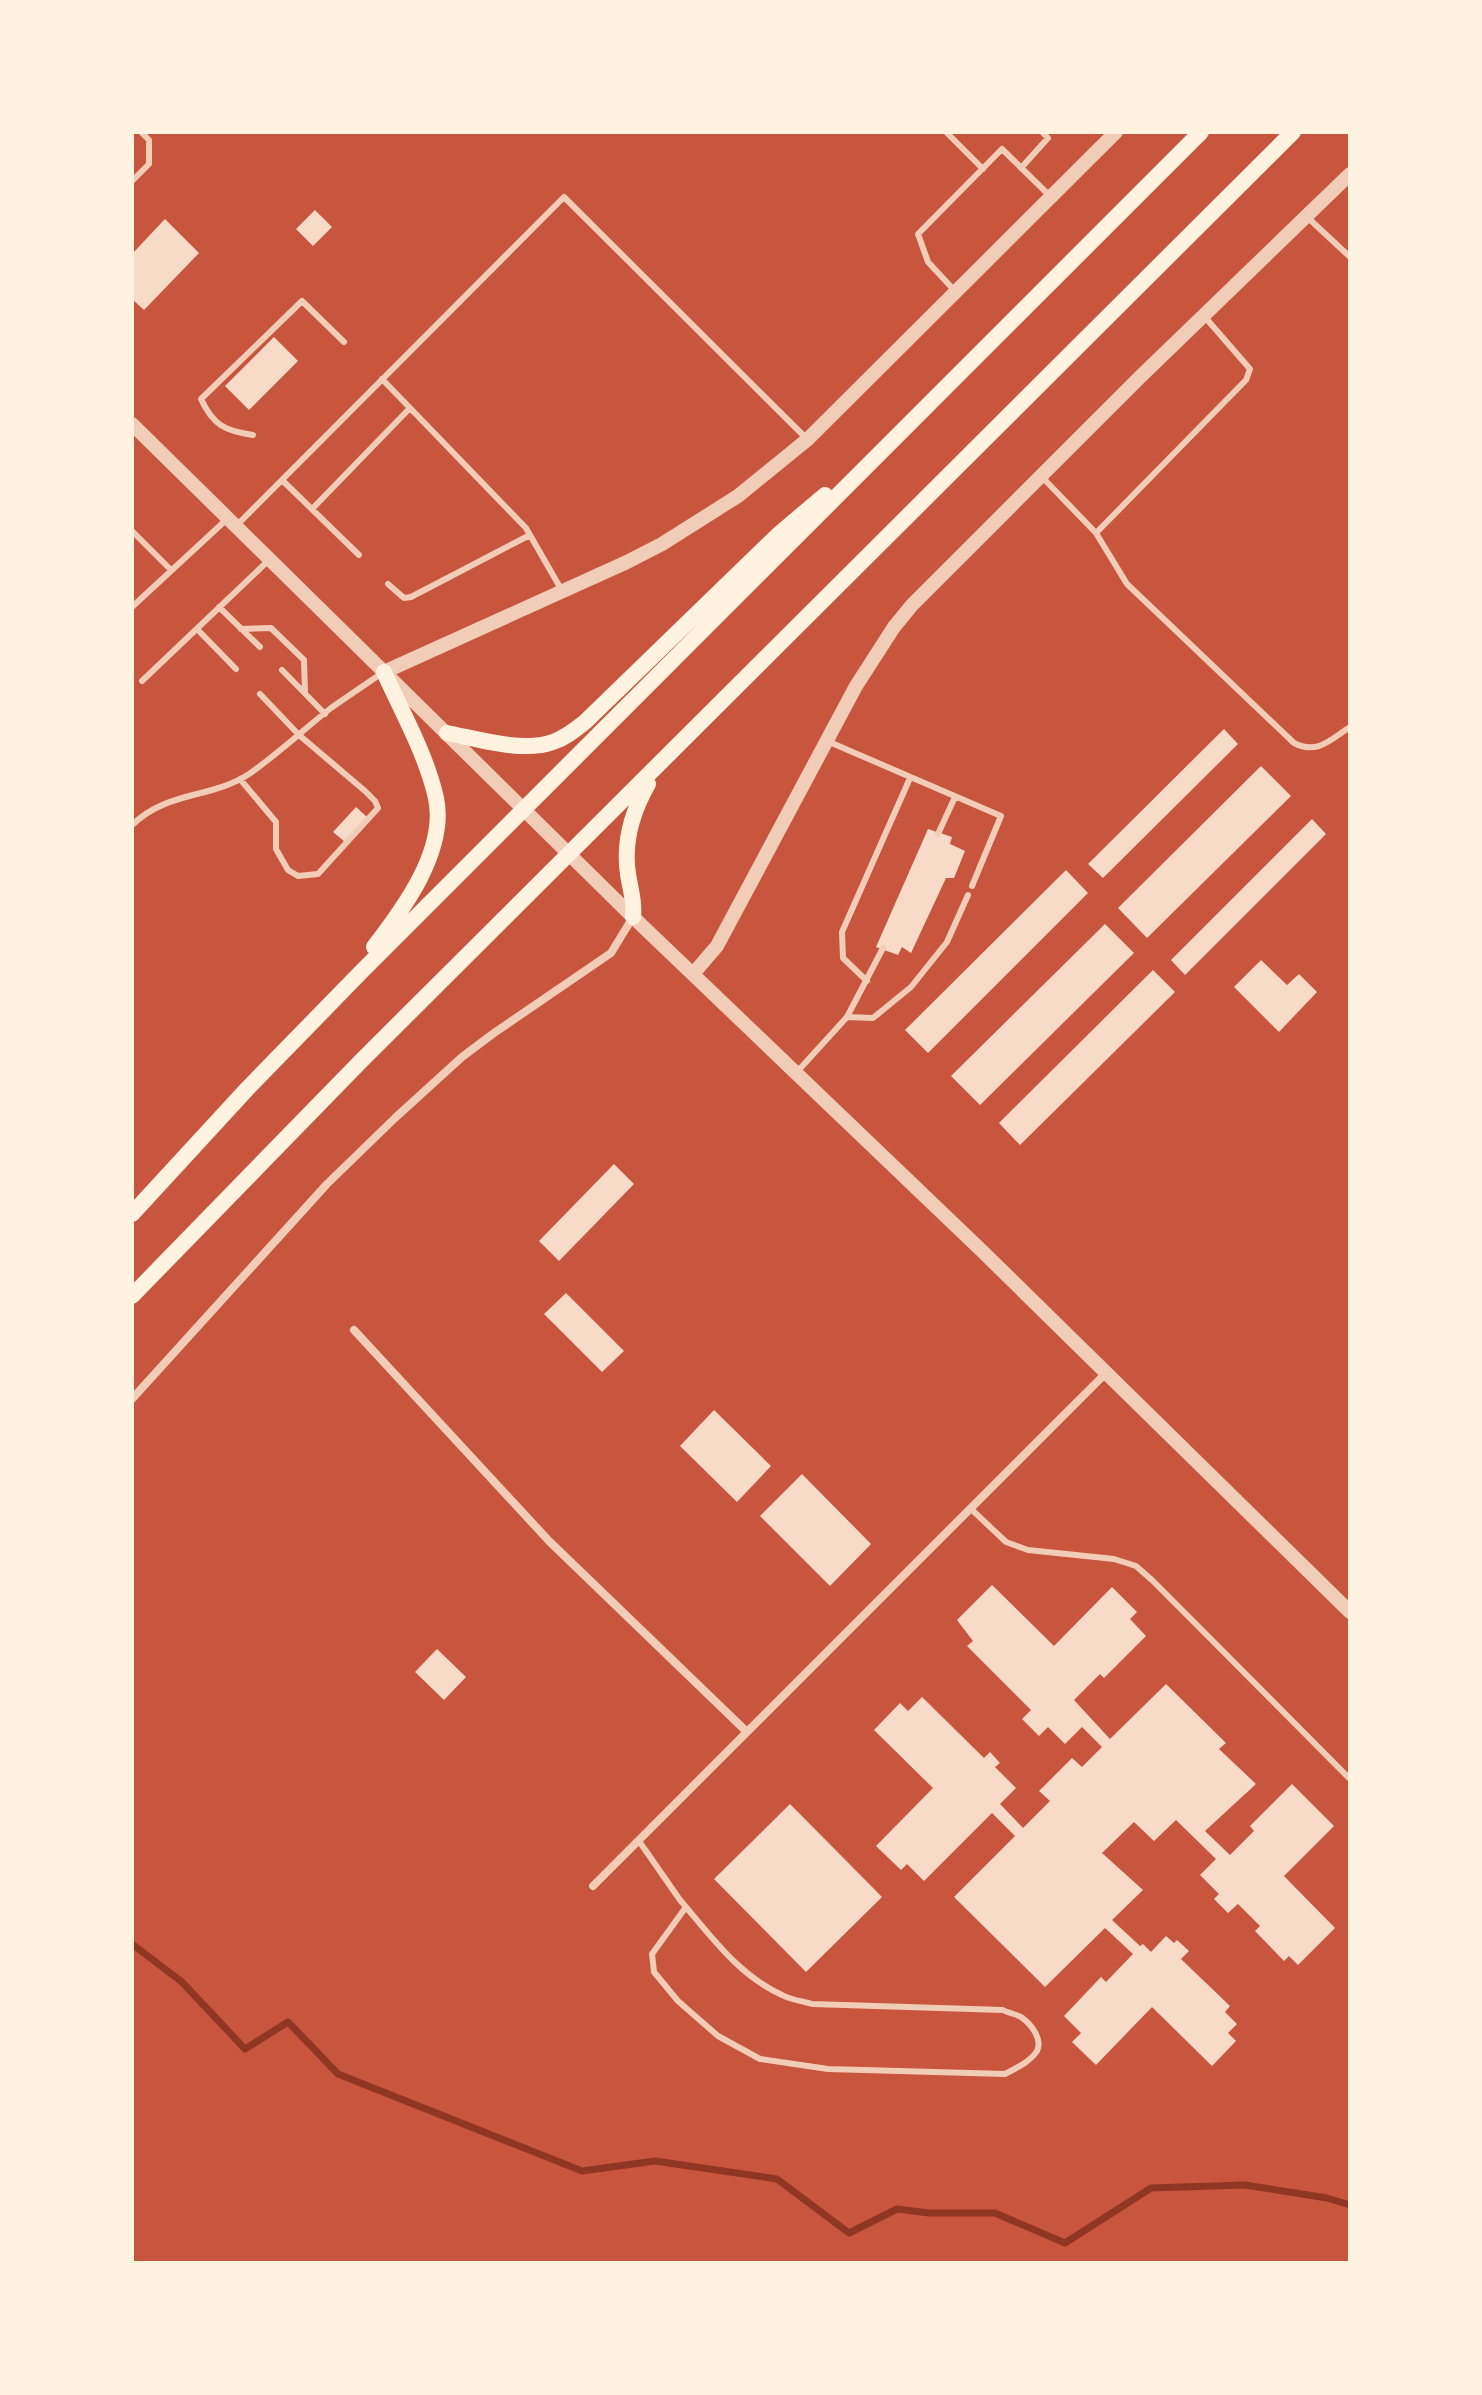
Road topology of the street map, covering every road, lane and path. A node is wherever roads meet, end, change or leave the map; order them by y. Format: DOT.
graph roads {
  1 [pos="132,132"];
  2 [pos="141,132"];
  3 [pos="946,132"];
  4 [pos="1042,132"];
  5 [pos="1116,132"];
  6 [pos="1201,132"];
  7 [pos="1293,132"];
  8 [pos="149,140"];
  9 [pos="1021,168"];
  10 [pos="983,169"];
  11 [pos="1350,174"];
  12 [pos="132,181"];
  13 [pos="1051,197"];
  14 [pos="1306,216"];
  15 [pos="1350,257"];
  16 [pos="957,292"];
  17 [pos="1203,315"];
  18 [pos="344,342"];
  19 [pos="382,379"];
  20 [pos="410,408"];
  21 [pos="915,419"];
  22 [pos="132,424"];
  23 [pos="253,435"];
  24 [pos="808,439"];
  25 [pos="1040,475"];
  26 [pos="282,480"];
  27 [pos="312,509"];
  28 [pos="232,523"];
  29 [pos="132,531"];
  30 [pos="1096,533"];
  31 [pos="530,535"];
  32 [pos="359,555"];
  33 [pos="270,559"];
  34 [pos="171,570"];
  35 [pos="388,584"];
  36 [pos="563,593"];
  37 [pos="132,607"];
  38 [pos="219,607"];
  39 [pos="197,629"];
  40 [pos="241,629"];
  41 [pos="260,647"];
  42 [pos="236,669"];
  43 [pos="282,670"];
  44 [pos="384,672"];
  45 [pos="142,681"];
  46 [pos="305,693"];
  47 [pos="260,694"];
  48 [pos="325,714"];
  49 [pos="1350,727"];
  50 [pos="447,733"];
  51 [pos="299,735"];
  52 [pos="827,741"];
  53 [pos="658,767"];
  54 [pos="910,778"];
  55 [pos="240,779"];
  56 [pos="955,797"];
  57 [pos="523,809"];
  58 [pos="132,825"];
  59 [pos="938,834"];
  60 [pos="570,854"];
  61 [pos="972,886"];
  62 [pos="968,895"];
  63 [pos="633,917"];
  64 [pos="883,948"];
  65 [pos="693,974"];
  66 [pos="867,981"];
  67 [pos="332,1002"];
  68 [pos="847,1017"];
  69 [pos="796,1073"];
  70 [pos="135,1211"];
  71 [pos="132,1296"];
  72 [pos="354,1330"];
  73 [pos="1106,1373"];
  74 [pos="132,1399"];
  75 [pos="970,1508"];
  76 [pos="1347,1604"];
  77 [pos="747,1732"];
  78 [pos="1350,1779"];
  79 [pos="639,1841"];
  80 [pos="593,1886"];
  81 [pos="686,1907"];
  1 -- 8 [label="lane"];
  2 -- 8 [label="lane"];
  3 -- 10 [label="lane"];
  4 -- 9 [label="lane"];
  5 -- 13 [label="street"];
  6 -- 21 [label="main road"];
  7 -- 53 [label="main road"];
  8 -- 12 [label="lane"];
  9 -- 10 [label="lane"];
  9 -- 13 [label="lane"];
  10 -- 16 [label="lane"];
  11 -- 14 [label="street"];
  13 -- 16 [label="street"];
  14 -- 15 [label="lane"];
  14 -- 17 [label="street"];
  16 -- 24 [label="street"];
  17 -- 25 [label="street"];
  17 -- 30 [label="lane"];
  18 -- 23 [label="lane"];
  19 -- 20 [label="lane"];
  19 -- 24 [label="lane"];
  19 -- 26 [label="lane"];
  20 -- 27 [label="lane"];
  20 -- 31 [label="lane"];
  21 -- 50 [label="main road"];
  21 -- 57 [label="main road"];
  22 -- 28 [label="street"];
  24 -- 36 [label="street"];
  25 -- 30 [label="lane"];
  25 -- 52 [label="street"];
  26 -- 27 [label="lane"];
  26 -- 28 [label="lane"];
  27 -- 32 [label="lane"];
  28 -- 33 [label="street"];
  28 -- 34 [label="lane"];
  29 -- 34 [label="lane"];
  30 -- 49 [label="lane"];
  31 -- 35 [label="lane"];
  31 -- 36 [label="lane"];
  33 -- 38 [label="lane"];
  33 -- 44 [label="street"];
  34 -- 37 [label="lane"];
  36 -- 44 [label="street"];
  38 -- 39 [label="lane"];
  38 -- 40 [label="lane"];
  39 -- 42 [label="lane"];
  39 -- 45 [label="lane"];
  40 -- 41 [label="lane"];
  40 -- 46 [label="lane"];
  43 -- 46 [label="lane"];
  44 -- 48 [label="lane"];
  44 -- 50 [label="street"];
  44 -- 67 [label="main road"];
  46 -- 48 [label="lane"];
  47 -- 51 [label="lane"];
  48 -- 51 [label="lane"];
  50 -- 57 [label="street"];
  51 -- 55 [label="lane"];
  51 -- 55 [label="lane"];
  52 -- 54 [label="lane"];
  52 -- 65 [label="street"];
  53 -- 60 [label="main road"];
  53 -- 63 [label="main road"];
  54 -- 56 [label="lane"];
  54 -- 66 [label="lane"];
  55 -- 58 [label="lane"];
  56 -- 59 [label="lane"];
  56 -- 61 [label="lane"];
  57 -- 60 [label="street"];
  57 -- 67 [label="main road"];
  60 -- 63 [label="street"];
  60 -- 71 [label="main road"];
  62 -- 68 [label="lane"];
  63 -- 65 [label="street"];
  63 -- 74 [label="street"];
  64 -- 66 [label="lane"];
  65 -- 69 [label="street"];
  66 -- 68 [label="lane"];
  67 -- 70 [label="main road"];
  68 -- 69 [label="lane"];
  69 -- 73 [label="street"];
  72 -- 77 [label="street"];
  73 -- 75 [label="street"];
  73 -- 76 [label="street"];
  75 -- 77 [label="street"];
  75 -- 78 [label="lane"];
  77 -- 79 [label="street"];
  79 -- 80 [label="street"];
  79 -- 81 [label="lane"];
  81 -- 81 [label="lane"];
}
